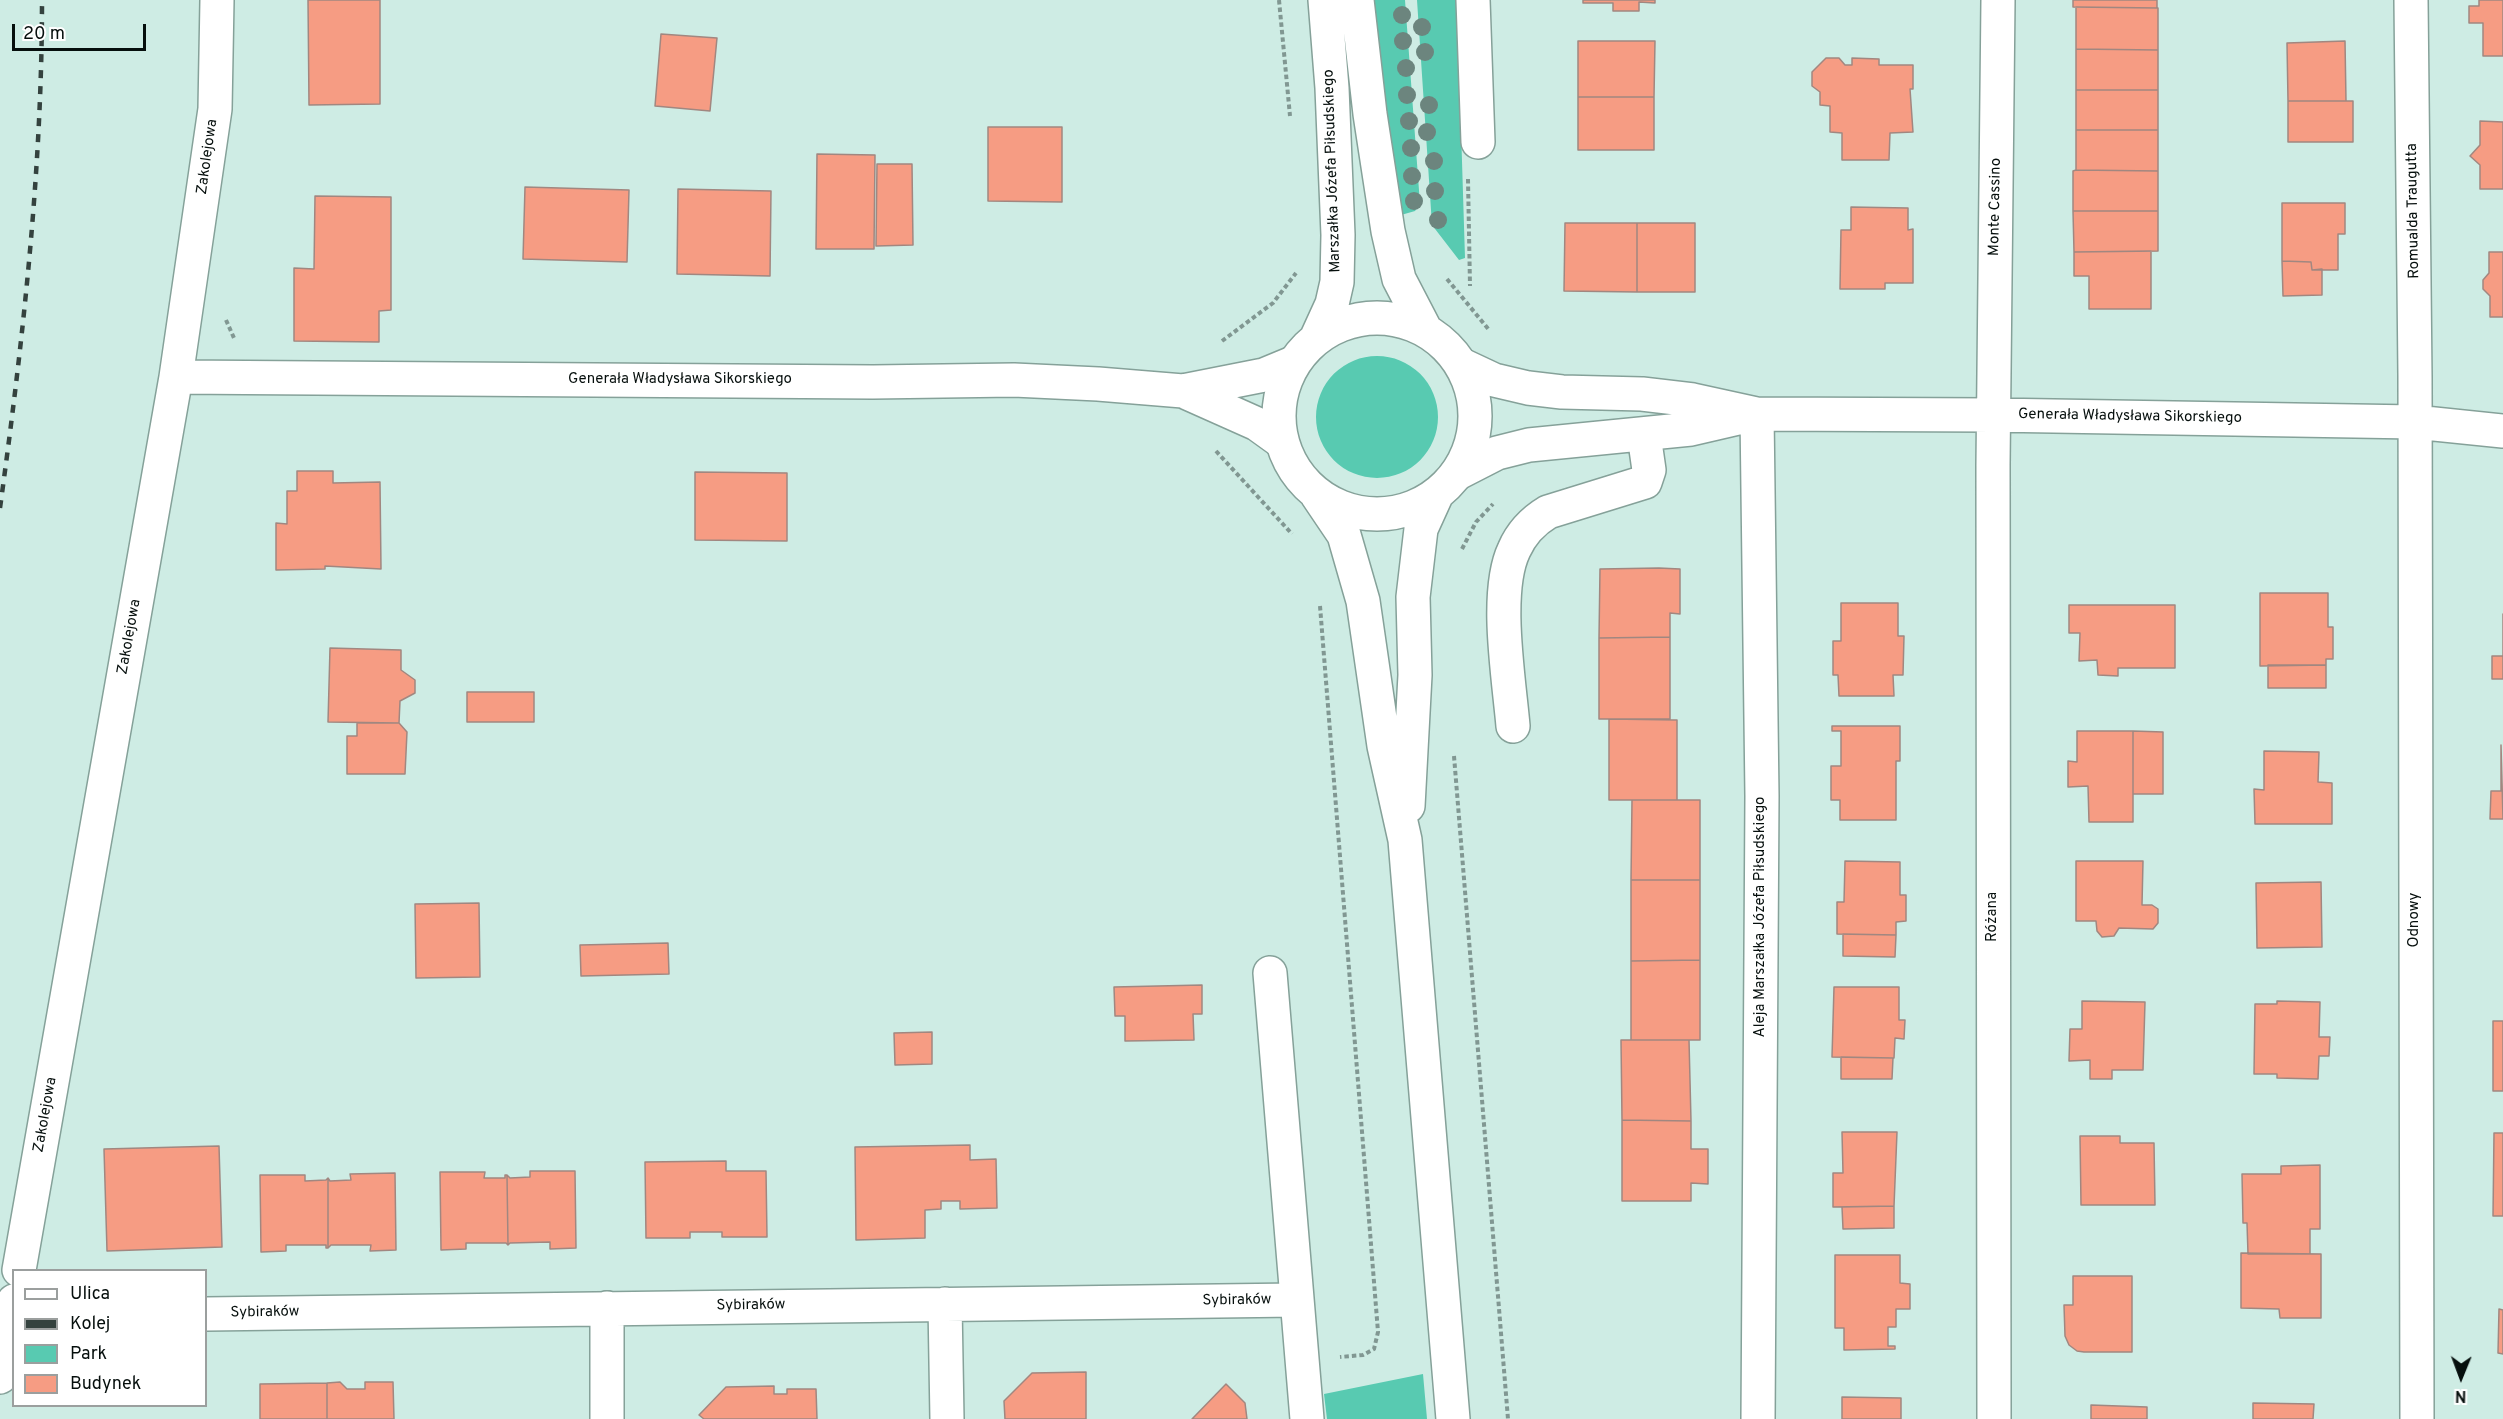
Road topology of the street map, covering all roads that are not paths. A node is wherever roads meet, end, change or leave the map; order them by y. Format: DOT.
graph roads {
  1 [pos="217,0"];
  2 [pos="1325,0"];
  3 [pos="1357,0"];
  4 [pos="1473,0"];
  5 [pos="1998,0"];
  6 [pos="2412,0"];
  7 [pos="1478,142"];
  8 [pos="1426,331"];
  9 [pos="1316,339"];
  10 [pos="1293,363"];
  11 [pos="1462,365"];
  12 [pos="176,377"];
  13 [pos="1183,392"];
  14 [pos="1757,414"];
  15 [pos="1994,415"];
  16 [pos="2415,422"];
  17 [pos="2503,431"];
  18 [pos="1644,435"];
  19 [pos="1282,442"];
  20 [pos="1447,484"];
  21 [pos="1317,495"];
  22 [pos="1513,726"];
  23 [pos="1405,840"];
  24 [pos="1270,973"];
  25 [pos="19,1269"];
  26 [pos="1296,1300"];
  27 [pos="945,1304"];
  28 [pos="607,1308"];
  29 [pos="12,1313"];
  30 [pos="207,1314"];
  31 [pos="0,1377"];
  32 [pos="608,1419"];
  33 [pos="947,1419"];
  34 [pos="1307,1419"];
  35 [pos="1454,1419"];
  36 [pos="1758,1419"];
  37 [pos="1994,1419"];
  38 [pos="2417,1419"];
  1 -- 12 [label="street, Zakolejowa"];
  2 -- 9 [label="street, Marszałka Józefa Piłsudskiego"];
  3 -- 8 [label="street"];
  4 -- 7 [label="street"];
  5 -- 15 [label="street, Monte Cassino"];
  6 -- 16 [label="street, Romualda Traugutta"];
  8 -- 9 [label="street"];
  8 -- 11 [label="street"];
  9 -- 10 [label="street"];
  10 -- 13 [label="street, Generała Władysława Sikorskiego"];
  10 -- 19 [label="street"];
  11 -- 14 [label="street, Generała Władysława Sikorskiego"];
  11 -- 20 [label="street"];
  12 -- 13 [label="street, Generała Władysława Sikorskiego"];
  12 -- 25 [label="street, Zakolejowa"];
  13 -- 19 [label="street, Generała Władysława Sikorskiego"];
  14 -- 15 [label="street, Generała Władysława Sikorskiego"];
  14 -- 18 [label="street, Generała Władysława Sikorskiego"];
  14 -- 36 [label="street, Aleja Marszałka Józefa Piłsudskiego"];
  15 -- 16 [label="street, Generała Władysława Sikorskiego"];
  15 -- 37 [label="street, Różana"];
  16 -- 17 [label="street, Generała Władysława Sikorskiego"];
  16 -- 38 [label="street, Odnowy"];
  18 -- 20 [label="street, Generała Władysława Sikorskiego"];
  18 -- 22 [label="street"];
  19 -- 21 [label="street"];
  20 -- 21 [label="street"];
  20 -- 23 [label="street"];
  21 -- 23 [label="street"];
  23 -- 35 [label="street"];
  24 -- 26 [label="street"];
  26 -- 27 [label="street, Sybiraków"];
  26 -- 34 [label="street"];
  27 -- 28 [label="street, Sybiraków"];
  27 -- 33 [label="street"];
  28 -- 30 [label="street, Sybiraków"];
  28 -- 32 [label="street"];
  29 -- 31 [label="street"];
}
